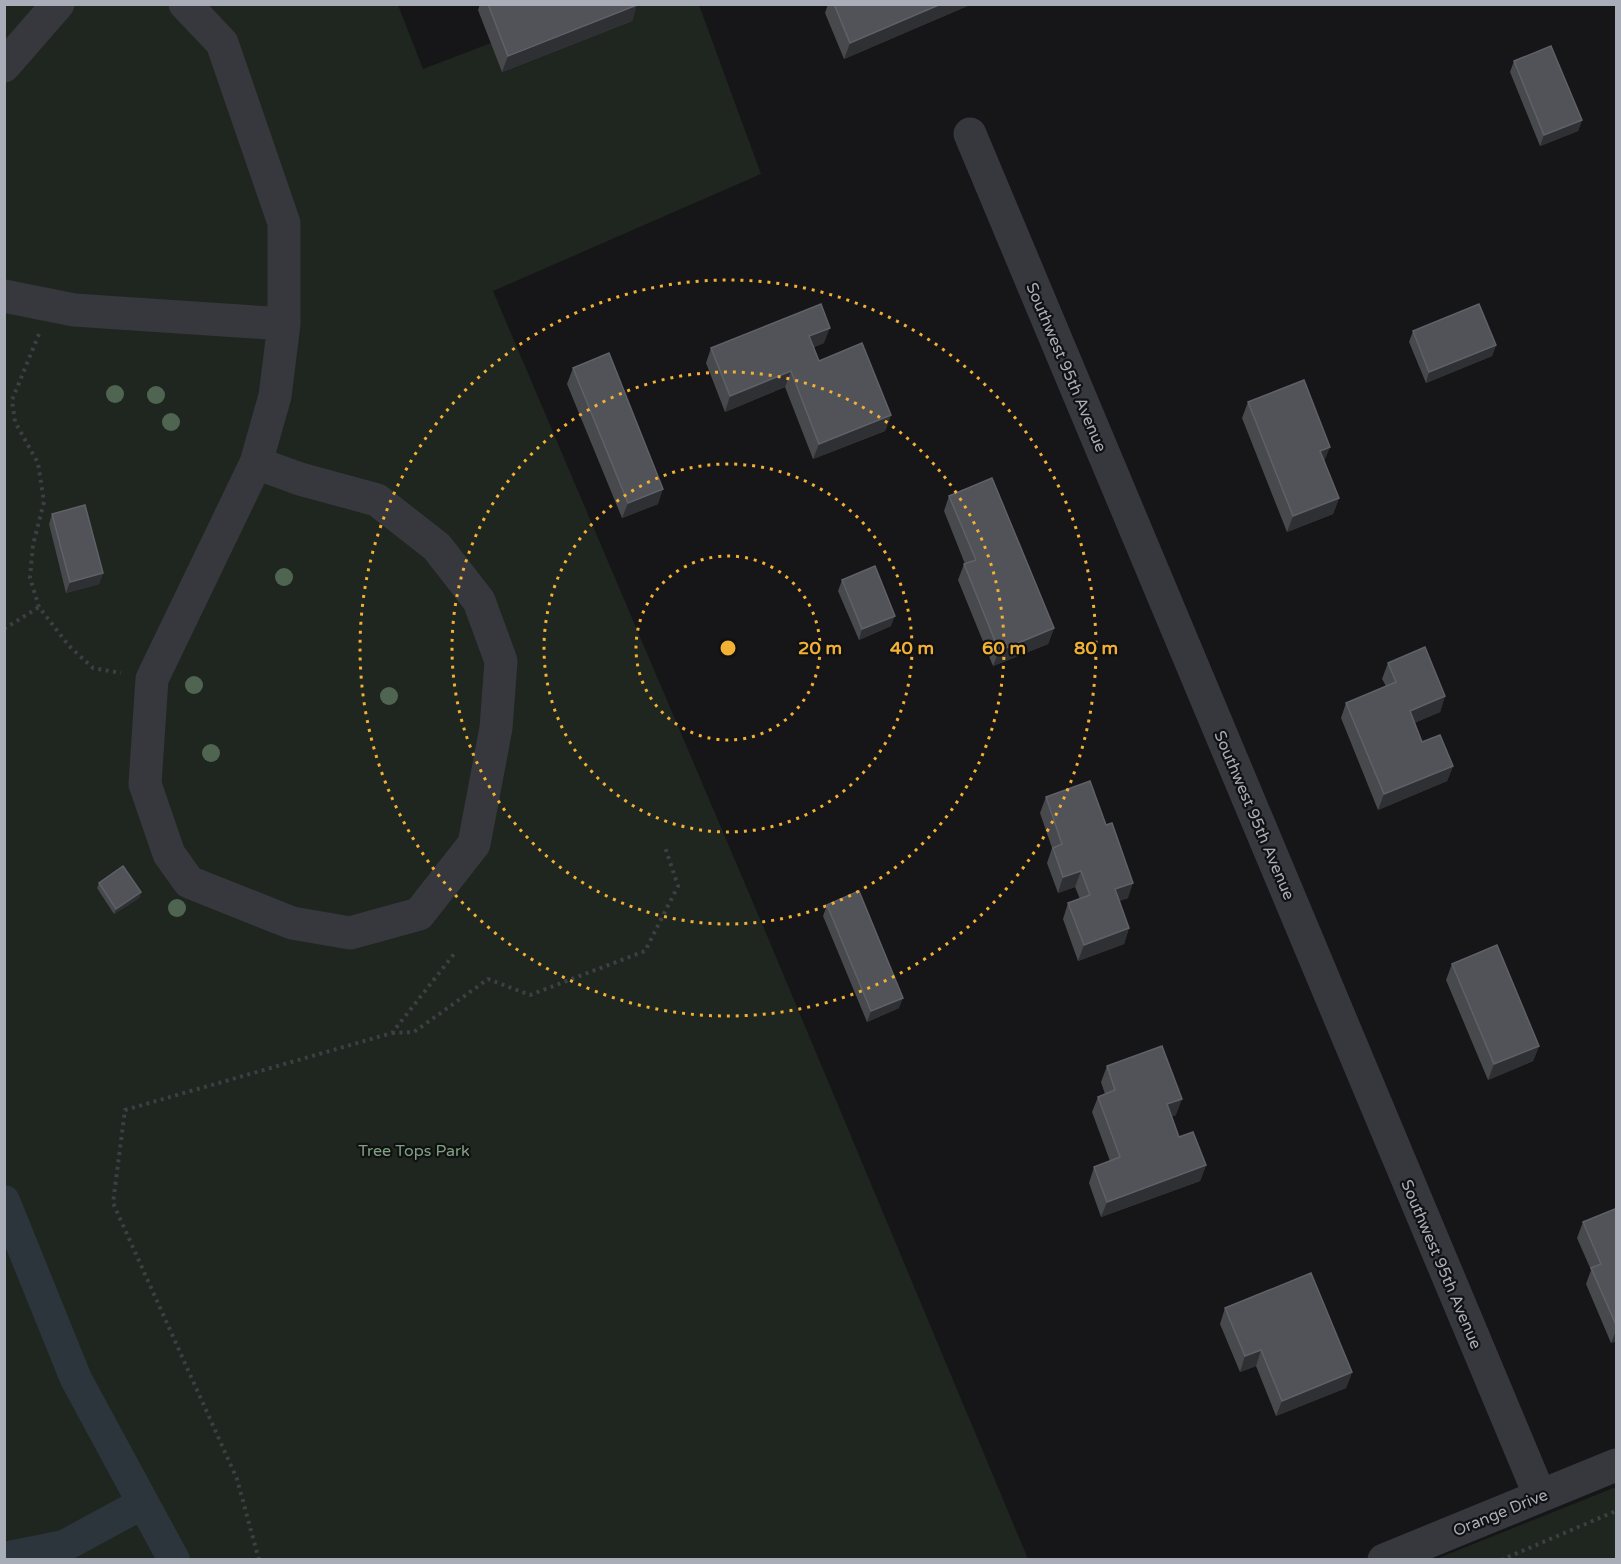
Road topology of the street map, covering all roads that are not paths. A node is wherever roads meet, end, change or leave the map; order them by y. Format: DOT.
graph roads {
  1 [pos="58,4"];
  2 [pos="185,4"];
  3 [pos="4,66"];
  4 [pos="970,134"];
  5 [pos="4,296"];
  6 [pos="284,324"];
  7 [pos="256,463"];
  8 [pos="1617,1465"];
  9 [pos="1540,1496"];
  10 [pos="1384,1560"];
  1 -- 3 [label="street"];
  2 -- 6 [label="street"];
  4 -- 9 [label="street, Southwest 95th Avenue"];
  5 -- 6 [label="street"];
  6 -- 7 [label="street"];
  7 -- 7 [label="street"];
  8 -- 9 [label="street, Orange Drive"];
  9 -- 10 [label="street, Orange Drive"];
}
